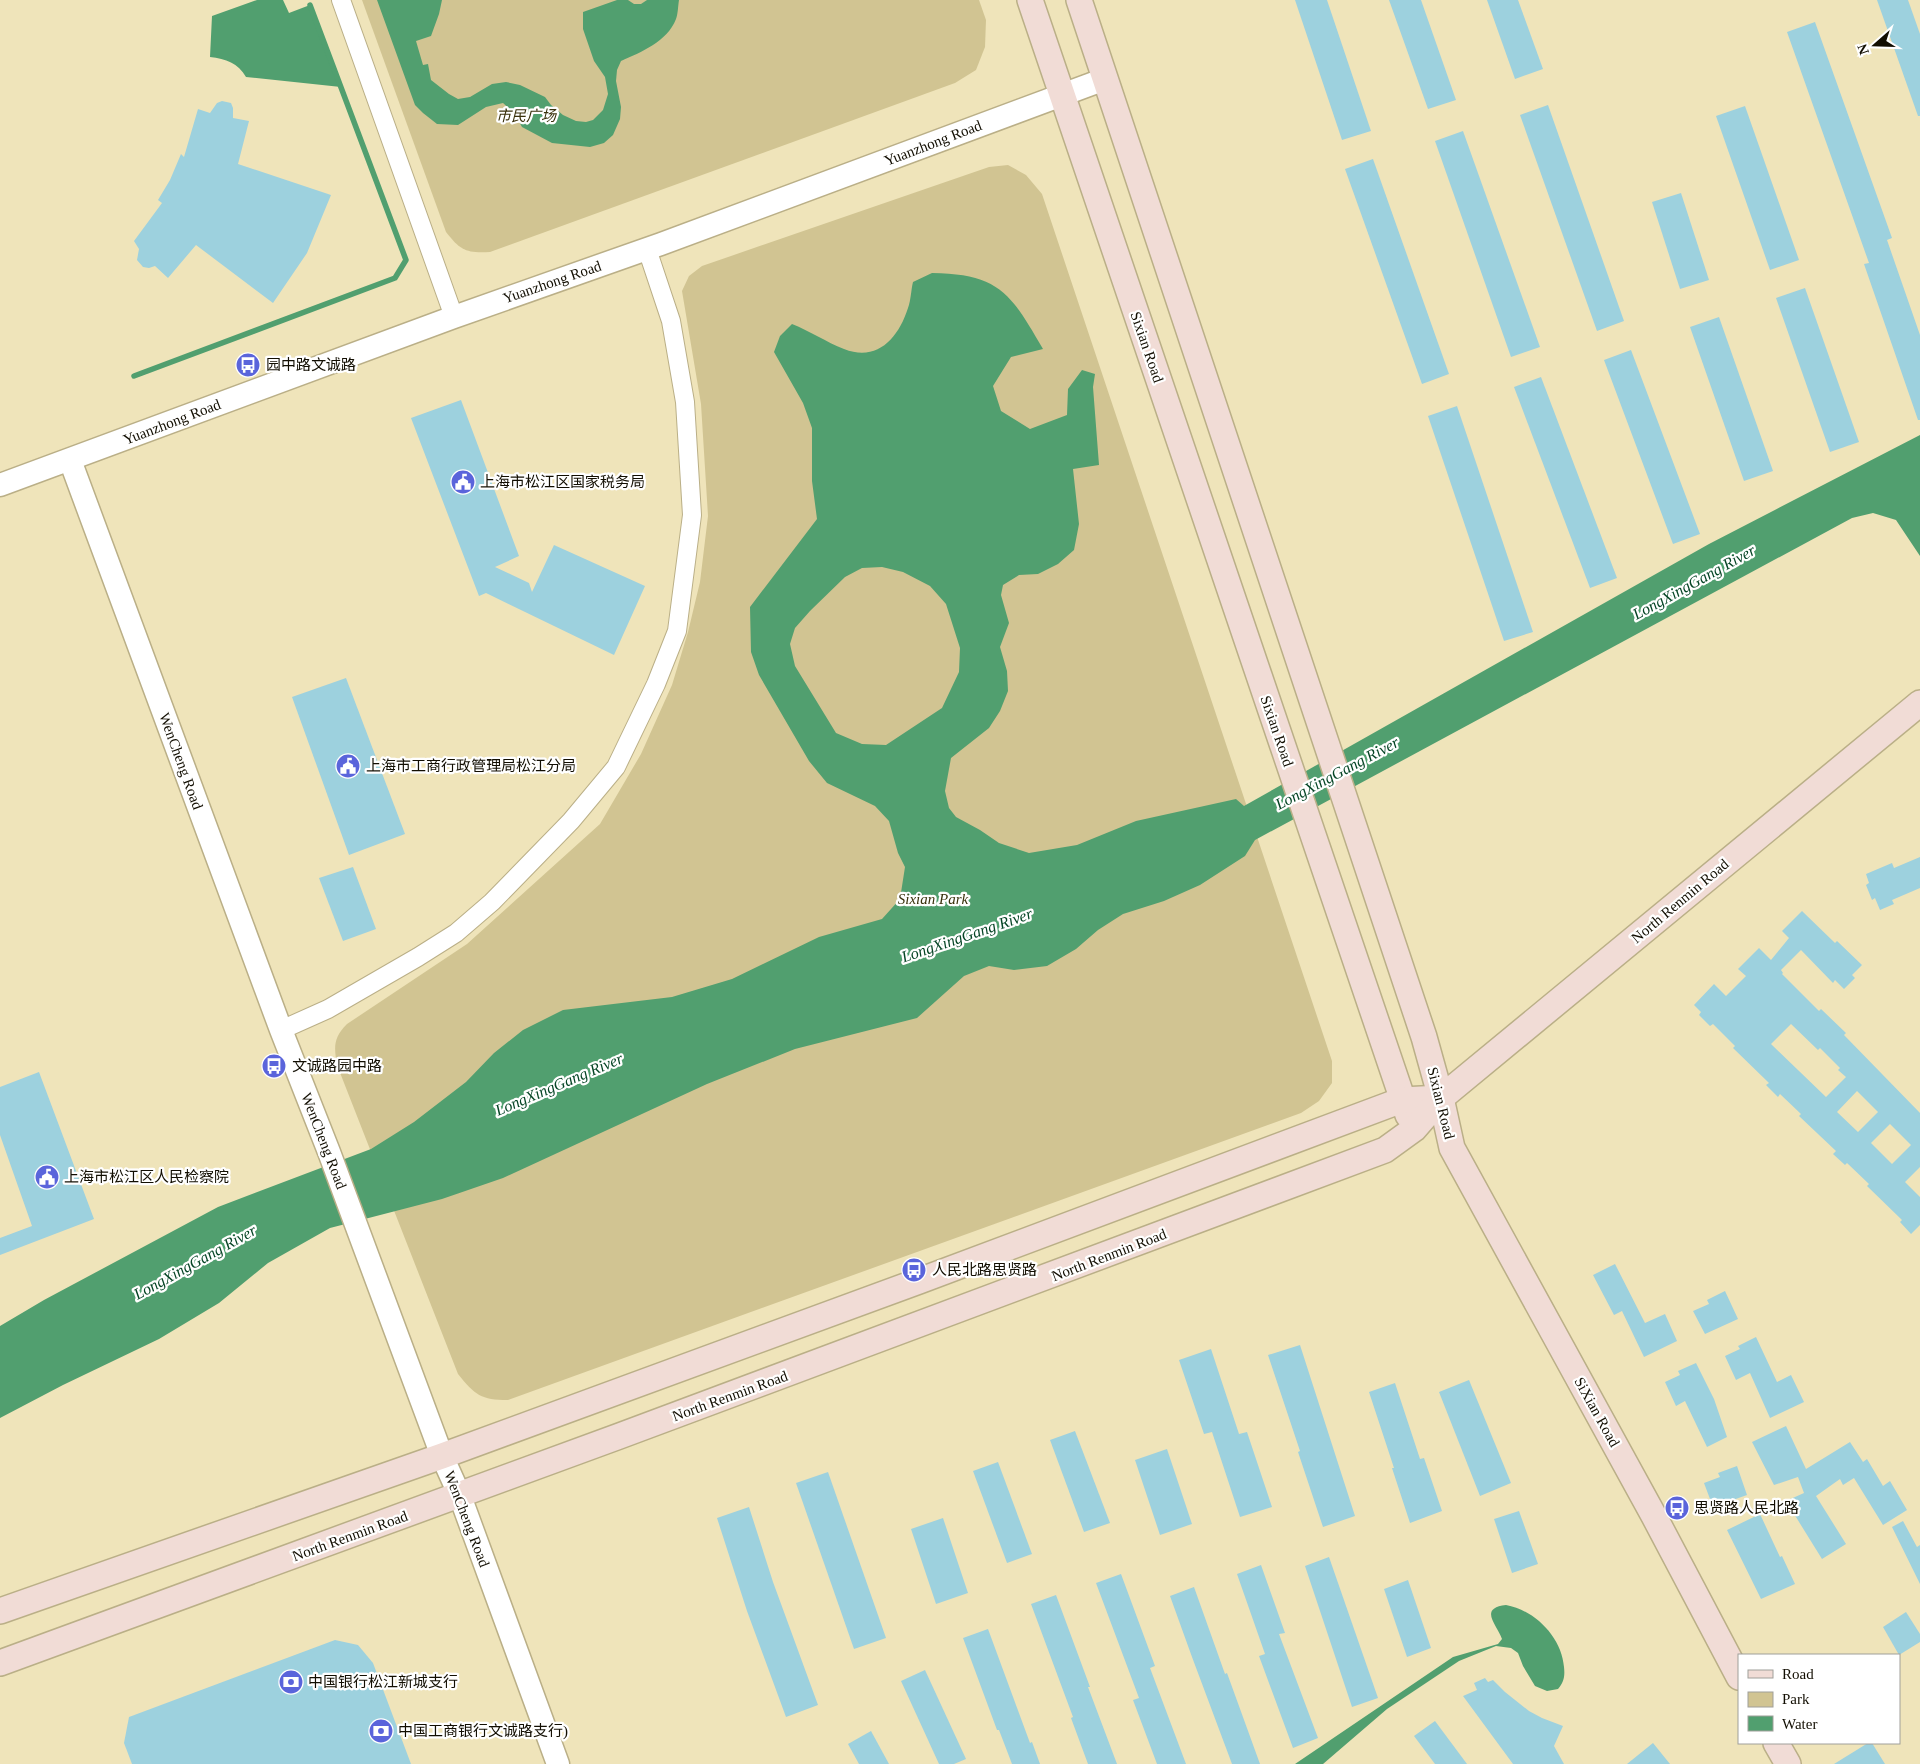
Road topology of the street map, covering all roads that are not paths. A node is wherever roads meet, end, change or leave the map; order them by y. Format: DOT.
graph roads {
  1 [pos="341,0"];
  2 [pos="1030,0"];
  3 [pos="1079,0"];
  4 [pos="1105,79"];
  5 [pos="1062,95"];
  6 [pos="647,249"];
  7 [pos="454,317"];
  8 [pos="70,460"];
  9 [pos="0,485"];
  10 [pos="1920,703"];
  11 [pos="281,1030"];
  12 [pos="1441,1098"];
  13 [pos="1402,1100"];
  14 [pos="1414,1129"];
  15 [pos="1452,1148"];
  16 [pos="442,1456"];
  17 [pos="460,1496"];
  18 [pos="0,1611"];
  19 [pos="0,1663"];
  20 [pos="1738,1675"];
  21 [pos="1777,1744"];
  22 [pos="558,1764"];
  23 [pos="1788,1764"];
  1 -- 7 [label="street"];
  2 -- 5 [label="main road, Sixian Road"];
  3 -- 4 [label="main road, Sixian Road"];
  4 -- 5 [label="street, Yuanzhong Road"];
  4 -- 12 [label="main road, Sixian Road"];
  5 -- 6 [label="street, Yuanzhong Road"];
  5 -- 13 [label="main road, Sixian Road"];
  6 -- 7 [label="street, Yuanzhong Road"];
  6 -- 11 [label="street"];
  7 -- 8 [label="street, Yuanzhong Road"];
  8 -- 9 [label="street, Yuanzhong Road"];
  8 -- 11 [label="street, WenCheng Road"];
  10 -- 12 [label="main road, North Renmin Road"];
  11 -- 16 [label="street, WenCheng Road"];
  12 -- 13 [label="main road"];
  12 -- 14 [label="main road, North Renmin Road"];
  12 -- 15 [label="main road, Sixian Road"];
  13 -- 14 [label="main road, Sixian Road"];
  13 -- 16 [label="main road"];
  14 -- 15 [label="main road, Sixian Road"];
  14 -- 17 [label="main road, North Renmin Road"];
  15 -- 20 [label="main road, SiXian Road"];
  16 -- 17 [label="street, WenCheng Road"];
  16 -- 18 [label="main road"];
  17 -- 19 [label="main road, North Renmin Road"];
  17 -- 22 [label="street, WenCheng Road"];
  21 -- 23 [label="main road"];
}
